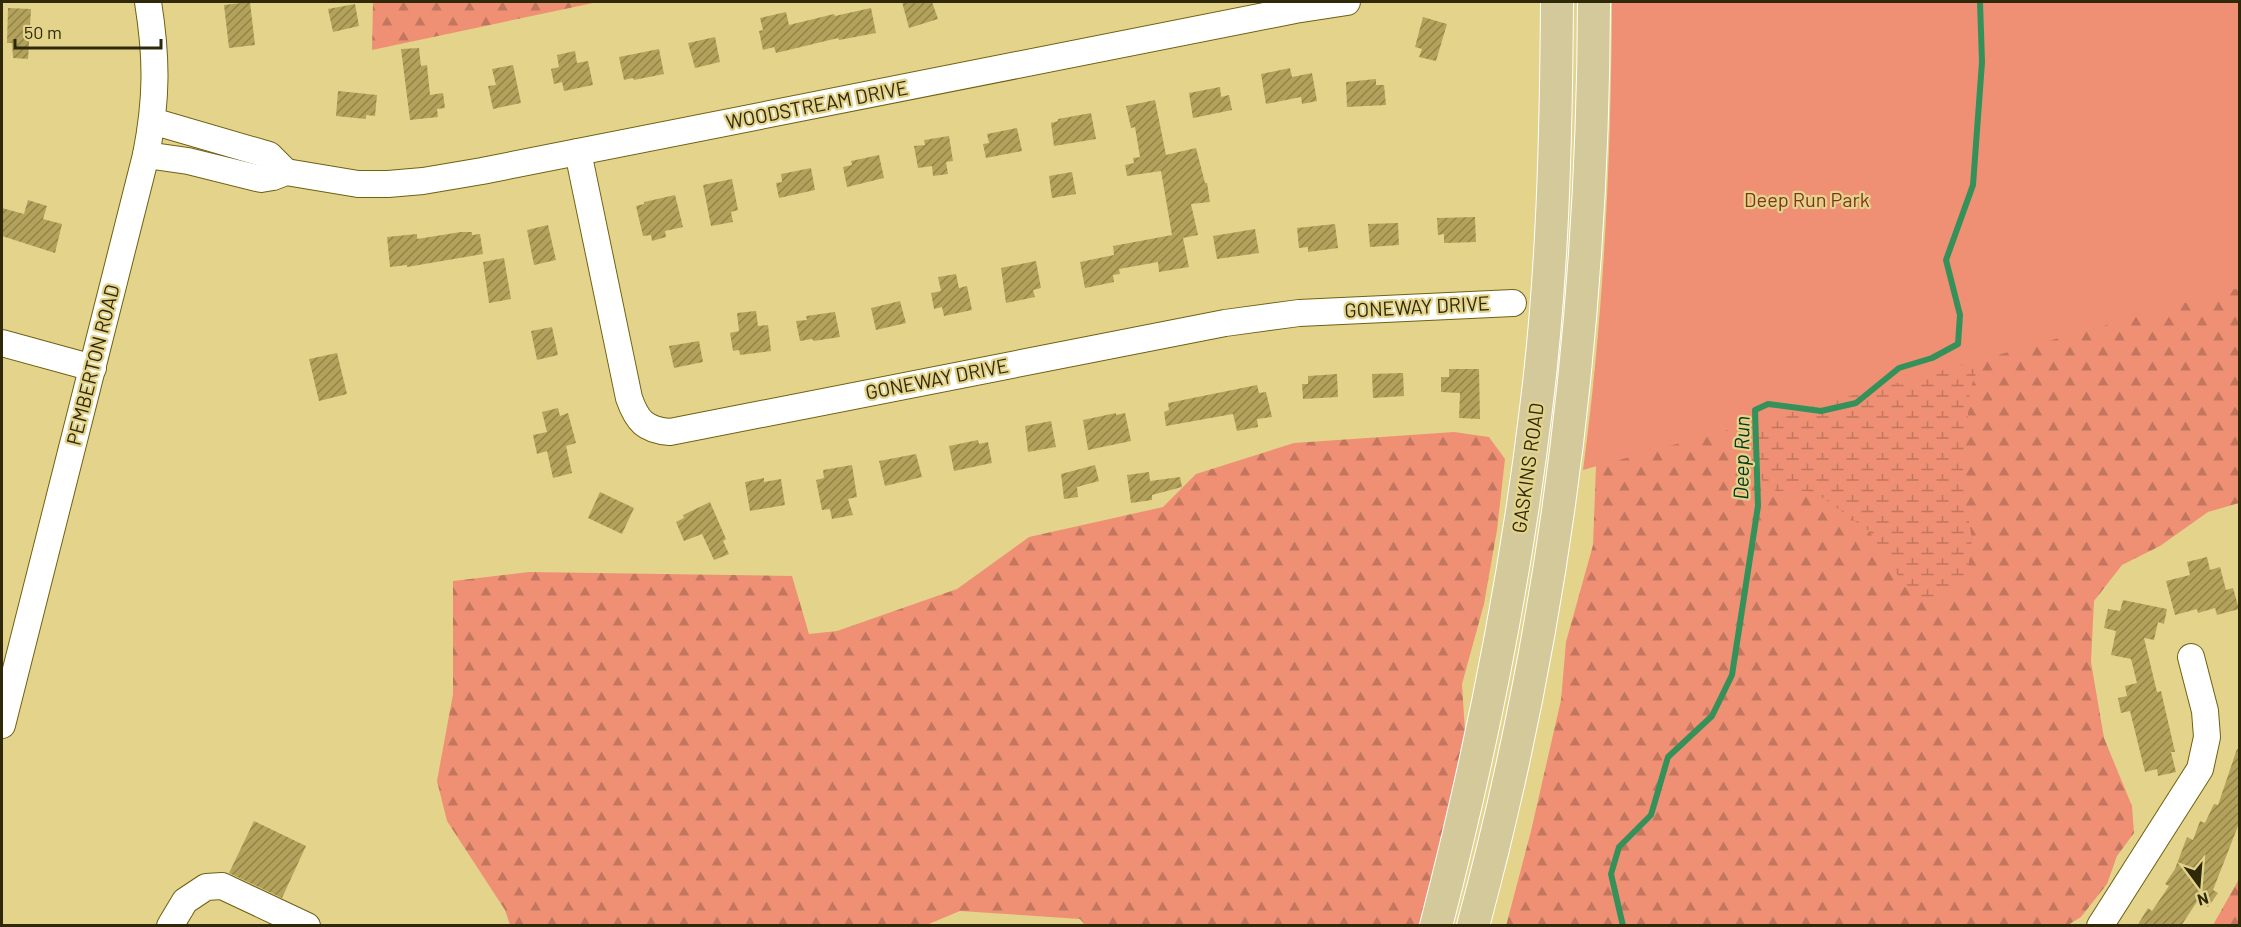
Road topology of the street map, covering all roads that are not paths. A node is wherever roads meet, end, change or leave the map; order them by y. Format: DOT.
graph roads {
  1 [pos="148,2"];
  2 [pos="1347,2"];
  3 [pos="1557,2"];
  4 [pos="1594,2"];
  5 [pos="152,121"];
  6 [pos="578,152"];
  7 [pos="146,155"];
  8 [pos="286,172"];
  9 [pos="1513,303"];
  10 [pos="2,343"];
  11 [pos="93,368"];
  12 [pos="2191,657"];
  13 [pos="2,725"];
  14 [pos="170,926"];
  15 [pos="307,926"];
  16 [pos="1436,926"];
  17 [pos="1473,926"];
  18 [pos="2100,926"];
  1 -- 5 [label="street, PEMBERTON ROAD"];
  2 -- 6 [label="street, WOODSTREAM DRIVE"];
  3 -- 16 [label="main road, GASKINS ROAD"];
  4 -- 17 [label="main road, GASKINS ROAD"];
  5 -- 7 [label="street, PEMBERTON ROAD"];
  5 -- 8 [label="street, WOODSTREAM DRIVE"];
  6 -- 8 [label="street, WOODSTREAM DRIVE"];
  6 -- 9 [label="street, GONEWAY DRIVE"];
  7 -- 8 [label="street, WOODSTREAM DRIVE"];
  7 -- 11 [label="street, PEMBERTON ROAD"];
  10 -- 11 [label="street"];
  11 -- 13 [label="street, PEMBERTON ROAD"];
  12 -- 18 [label="street"];
  14 -- 15 [label="street"];
}
